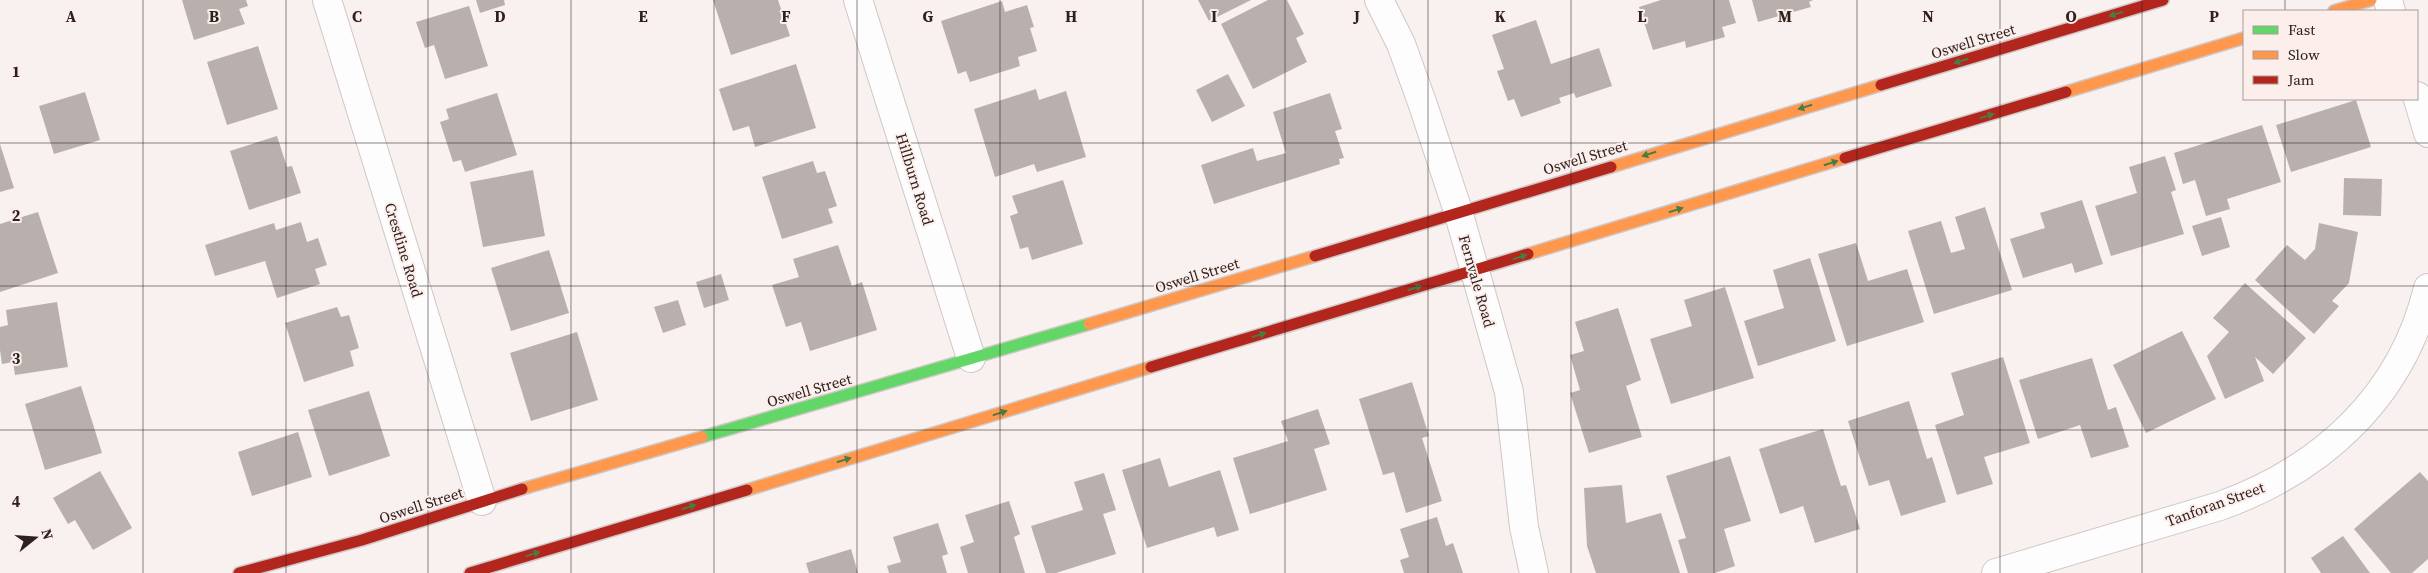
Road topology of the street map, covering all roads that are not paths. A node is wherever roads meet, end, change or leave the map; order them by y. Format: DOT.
graph roads {
  1 [pos="327,0"];
  2 [pos="858,0"];
  3 [pos="1379,0"];
  4 [pos="2163,0"];
  5 [pos="2371,0"];
  6 [pos="2337,10"];
  7 [pos="2243,38"];
  8 [pos="2418,99"];
  9 [pos="2428,133"];
  10 [pos="1458,211"];
  11 [pos="1474,271"];
  12 [pos="2428,288"];
  13 [pos="971,358"];
  14 [pos="482,501"];
  15 [pos="362,540"];
  16 [pos="324,563"];
  17 [pos="503,568"];
  18 [pos="239,573"];
  19 [pos="470,573"];
  20 [pos="1534,573"];
  21 [pos="1996,573"];
  1 -- 14 [label="street, Crestline Road"];
  2 -- 13 [label="street, Hillburn Road"];
  3 -- 10 [label="street, Fernvale Road"];
  4 -- 10 [label="main road, Oswell Street, one-way"];
  5 -- 6 [label="main road"];
  11 -- 7 [label="main road, one-way"];
  8 -- 9 [label="street"];
  10 -- 11 [label="street, Fernvale Road"];
  10 -- 13 [label="main road, Oswell Street"];
  17 -- 11 [label="main road, one-way"];
  11 -- 20 [label="street, Fernvale Road"];
  12 -- 21 [label="street, Tanforan Street"];
  13 -- 14 [label="main road, Oswell Street"];
  14 -- 15 [label="main road, Oswell Street"];
  15 -- 16 [label="main road"];
  15 -- 18 [label="main road, Oswell Street"];
  17 -- 19 [label="main road"];
}
